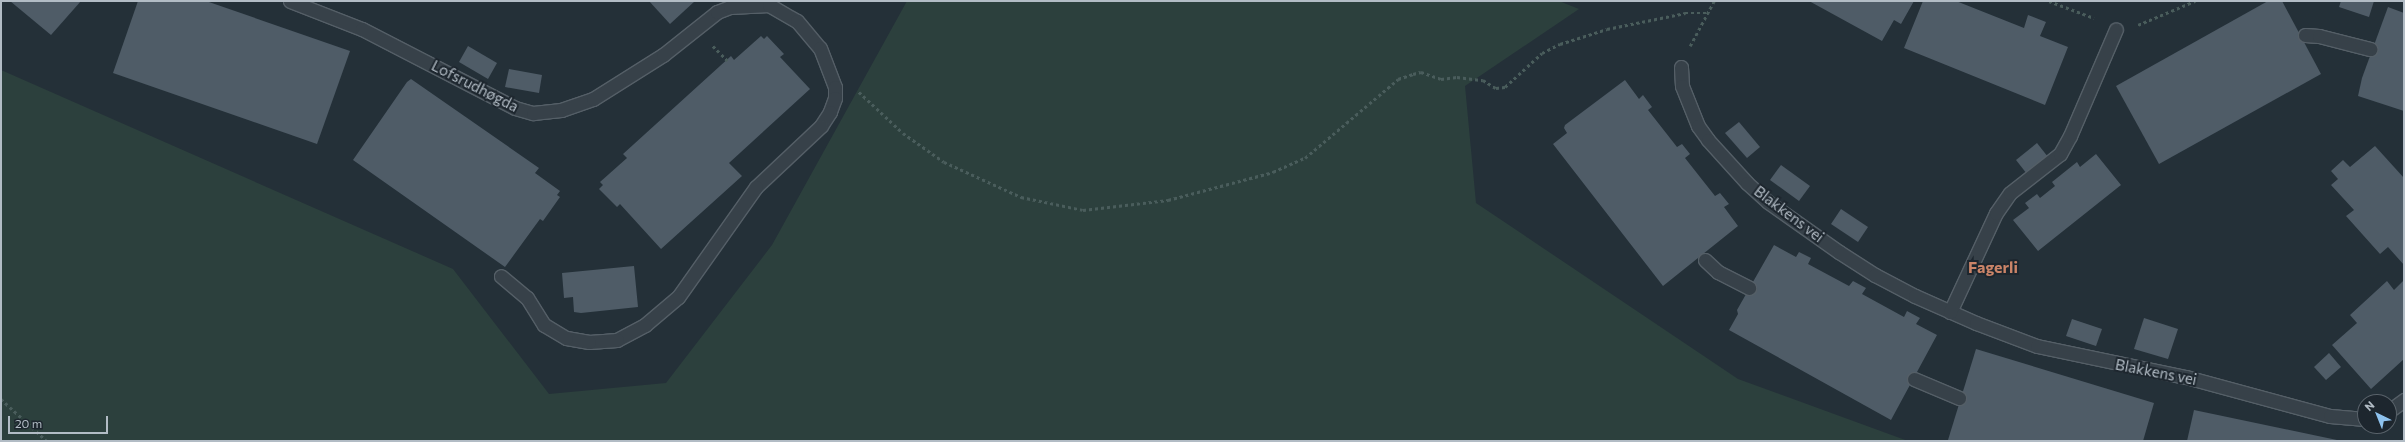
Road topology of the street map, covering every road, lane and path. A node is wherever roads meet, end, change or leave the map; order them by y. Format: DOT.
graph roads {
  1 [pos="290,1"];
  2 [pos="1714,1"];
  3 [pos="1708,13"];
  4 [pos="2116,29"];
  5 [pos="2305,35"];
  6 [pos="2370,49"];
  7 [pos="828,66"];
  8 [pos="1681,67"];
  9 [pos="1705,260"];
  10 [pos="501,276"];
  11 [pos="1750,288"];
  12 [pos="1950,312"];
  13 [pos="1914,379"];
  14 [pos="1959,398"];
  15 [pos="1,399"];
  16 [pos="2357,418"];
  17 [pos="47,441"];
  1 -- 7 [label="lane, Lofsrudhøgda"];
  2 -- 3 [label="path"];
  3 -- 7 [label="path"];
  3 -- 8 [label="path"];
  4 -- 12 [label="lane"];
  5 -- 6 [label="lane"];
  7 -- 10 [label="lane, Lofsrudhøgda"];
  8 -- 12 [label="lane, Blakkens vei"];
  9 -- 11 [label="lane"];
  12 -- 16 [label="lane, Blakkens vei"];
  13 -- 14 [label="lane"];
  15 -- 17 [label="path"];
}
